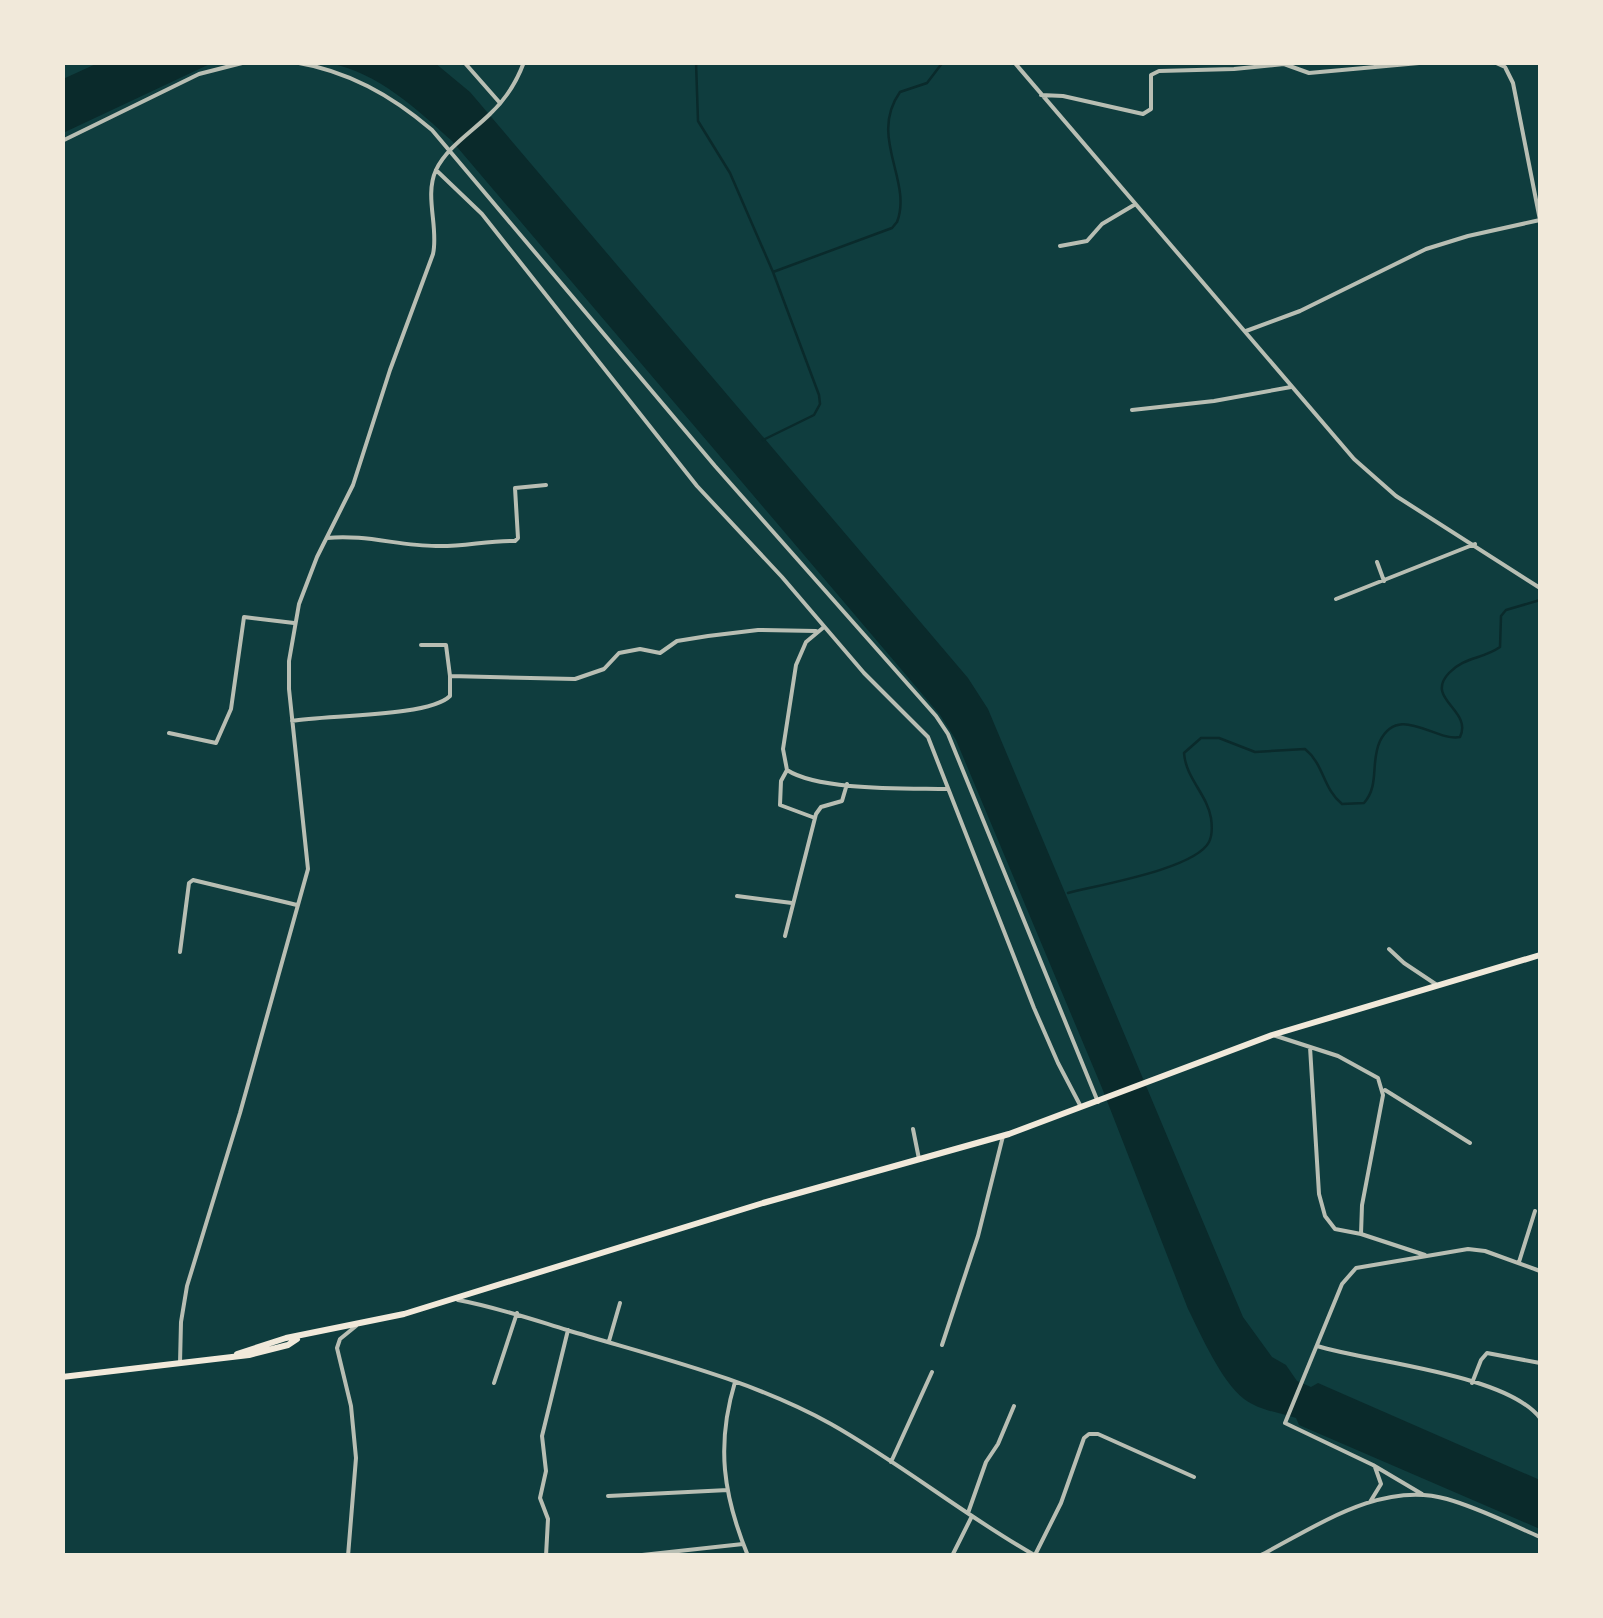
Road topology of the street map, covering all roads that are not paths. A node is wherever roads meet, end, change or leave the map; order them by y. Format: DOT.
graph roads {
  1 [pos="246,62"];
  2 [pos="294,62"];
  3 [pos="464,62"];
  4 [pos="524,62"];
  5 [pos="1014,62"];
  6 [pos="1216,62"];
  7 [pos="1430,62"];
  8 [pos="1494,62"];
  9 [pos="1216,70"];
  10 [pos="1041,95"];
  11 [pos="500,103"];
  12 [pos="62,141"];
  13 [pos="452,149"];
  14 [pos="436,170"];
  15 [pos="1134,205"];
  16 [pos="1540,220"];
  17 [pos="1060,246"];
  18 [pos="1246,332"];
  19 [pos="1291,386"];
  20 [pos="1132,410"];
  21 [pos="546,484"];
  22 [pos="327,538"];
  23 [pos="1475,544"];
  24 [pos="1377,562"];
  25 [pos="1384,580"];
  26 [pos="1538,586"];
  27 [pos="1336,600"];
  28 [pos="294,623"];
  29 [pos="824,628"];
  30 [pos="816,631"];
  31 [pos="421,644"];
  32 [pos="450,676"];
  33 [pos="292,720"];
  34 [pos="169,733"];
  35 [pos="787,770"];
  36 [pos="847,784"];
  37 [pos="947,789"];
  38 [pos="814,818"];
  39 [pos="738,896"];
  40 [pos="793,904"];
  41 [pos="297,906"];
  42 [pos="785,936"];
  43 [pos="1389,949"];
  44 [pos="180,952"];
  45 [pos="1540,954"];
  46 [pos="1440,987"];
  47 [pos="1272,1035"];
  48 [pos="1310,1047"];
  49 [pos="1382,1089"];
  50 [pos="1100,1101"];
  51 [pos="1083,1109"];
  52 [pos="913,1129"];
  53 [pos="1003,1136"];
  54 [pos="1470,1143"];
  55 [pos="919,1160"];
  56 [pos="1536,1211"];
  57 [pos="1362,1234"];
  58 [pos="1430,1257"];
  59 [pos="1519,1262"];
  60 [pos="1540,1271"];
  61 [pos="453,1299"];
  62 [pos="620,1303"];
  63 [pos="517,1313"];
  64 [pos="361,1321"];
  65 [pos="568,1330"];
  66 [pos="609,1342"];
  67 [pos="942,1345"];
  68 [pos="1318,1346"];
  69 [pos="180,1363"];
  70 [pos="1540,1363"];
  71 [pos="932,1372"];
  72 [pos="62,1377"];
  73 [pos="735,1382"];
  74 [pos="494,1383"];
  75 [pos="1472,1383"];
  76 [pos="1014,1406"];
  77 [pos="1540,1418"];
  78 [pos="891,1462"];
  79 [pos="1374,1465"];
  80 [pos="1194,1477"];
  81 [pos="729,1490"];
  82 [pos="1422,1494"];
  83 [pos="608,1496"];
  84 [pos="1370,1502"];
  85 [pos="970,1514"];
  86 [pos="1540,1537"];
  87 [pos="743,1544"];
  88 [pos="1035,1555"];
  89 [pos="348,1556"];
  90 [pos="546,1556"];
  91 [pos="633,1556"];
  92 [pos="748,1556"];
  93 [pos="952,1556"];
  94 [pos="1259,1556"];
  1 -- 12 [label="street"];
  2 -- 13 [label="street"];
  3 -- 11 [label="street"];
  4 -- 11 [label="street"];
  5 -- 10 [label="street"];
  6 -- 9 [label="street"];
  7 -- 9 [label="street"];
  8 -- 16 [label="street"];
  9 -- 10 [label="street"];
  10 -- 15 [label="street"];
  11 -- 13 [label="street"];
  13 -- 14 [label="street"];
  13 -- 50 [label="street"];
  14 -- 22 [label="street"];
  14 -- 29 [label="street"];
  15 -- 17 [label="street"];
  15 -- 18 [label="street"];
  16 -- 18 [label="street"];
  18 -- 19 [label="street"];
  19 -- 20 [label="street"];
  19 -- 23 [label="street"];
  21 -- 22 [label="street"];
  22 -- 28 [label="street"];
  23 -- 25 [label="street"];
  23 -- 26 [label="street"];
  24 -- 25 [label="street"];
  25 -- 27 [label="street"];
  28 -- 33 [label="street"];
  28 -- 34 [label="street"];
  29 -- 30 [label="street"];
  29 -- 37 [label="street"];
  30 -- 32 [label="street"];
  30 -- 35 [label="street"];
  31 -- 32 [label="street"];
  32 -- 33 [label="street"];
  33 -- 41 [label="street"];
  35 -- 36 [label="street"];
  35 -- 38 [label="street"];
  36 -- 37 [label="street"];
  36 -- 38 [label="street"];
  37 -- 51 [label="street"];
  38 -- 40 [label="street"];
  39 -- 40 [label="street"];
  40 -- 42 [label="street"];
  41 -- 44 [label="street"];
  41 -- 69 [label="street"];
  43 -- 46 [label="street"];
  45 -- 46 [label="main road"];
  46 -- 47 [label="main road"];
  47 -- 48 [label="street"];
  47 -- 50 [label="main road"];
  48 -- 49 [label="street"];
  48 -- 57 [label="street"];
  49 -- 54 [label="street"];
  49 -- 57 [label="street"];
  50 -- 51 [label="main road"];
  51 -- 53 [label="main road"];
  52 -- 55 [label="street"];
  53 -- 55 [label="main road"];
  53 -- 67 [label="street"];
  55 -- 61 [label="main road"];
  56 -- 59 [label="street"];
  57 -- 58 [label="street"];
  58 -- 59 [label="street"];
  58 -- 68 [label="street"];
  59 -- 60 [label="street"];
  61 -- 63 [label="street"];
  61 -- 64 [label="main road"];
  62 -- 66 [label="street"];
  63 -- 65 [label="street"];
  63 -- 74 [label="street"];
  64 -- 69 [label="main road"];
  64 -- 89 [label="street"];
  65 -- 66 [label="street"];
  65 -- 90 [label="street"];
  66 -- 73 [label="street"];
  68 -- 75 [label="street"];
  68 -- 79 [label="street"];
  69 -- 72 [label="main road"];
  70 -- 75 [label="street"];
  71 -- 78 [label="street"];
  73 -- 78 [label="street"];
  73 -- 81 [label="street"];
  75 -- 77 [label="street"];
  76 -- 85 [label="street"];
  78 -- 85 [label="street"];
  79 -- 82 [label="street"];
  79 -- 84 [label="street"];
  80 -- 88 [label="street"];
  81 -- 83 [label="street"];
  81 -- 87 [label="street"];
  82 -- 84 [label="street"];
  82 -- 86 [label="street"];
  84 -- 94 [label="street"];
  85 -- 88 [label="street"];
  85 -- 93 [label="street"];
  87 -- 91 [label="street"];
  87 -- 92 [label="street"];
}
